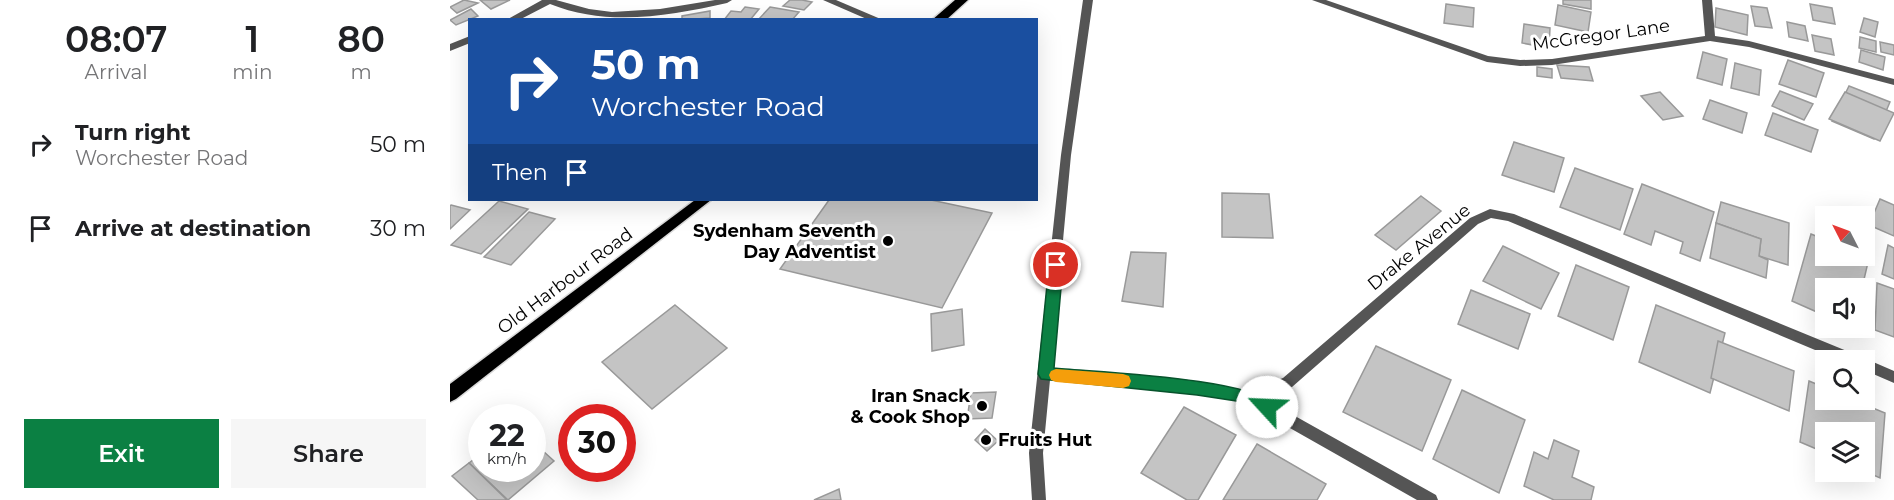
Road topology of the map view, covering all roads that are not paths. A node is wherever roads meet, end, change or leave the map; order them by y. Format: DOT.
graph roads {
  1 [pos="548,0"];
  2 [pos="727,0"];
  3 [pos="828,0"];
  4 [pos="962,0"];
  5 [pos="1088,0"];
  6 [pos="1317,0"];
  7 [pos="1707,0"];
  8 [pos="514,18"];
  9 [pos="874,18"];
  10 [pos="940,18"];
  11 [pos="1710,38"];
  12 [pos="468,40"];
  13 [pos="450,48"];
  14 [pos="1894,82"];
  15 [pos="703,201"];
  16 [pos="1830,350"];
  17 [pos="1875,368"];
  18 [pos="1046,374"];
  19 [pos="1894,376"];
  20 [pos="450,394"];
  21 [pos="1246,396"];
  22 [pos="1039,500"];
  23 [pos="1431,500"];
  1 -- 2 [label="street"];
  1 -- 8 [label="street"];
  3 -- 9 [label="street"];
  4 -- 10 [label="main road"];
  5 -- 18 [label="street"];
  6 -- 11 [label="street, McGregor Lane"];
  7 -- 11 [label="street"];
  11 -- 14 [label="street, McGregor Lane"];
  12 -- 13 [label="street"];
  15 -- 20 [label="main road, Old Harbour Road"];
  16 -- 21 [label="street, Drake Avenue"];
  17 -- 19 [label="street"];
  18 -- 21 [label="street, Drake Avenue"];
  18 -- 22 [label="street"];
  21 -- 23 [label="street"];
}
